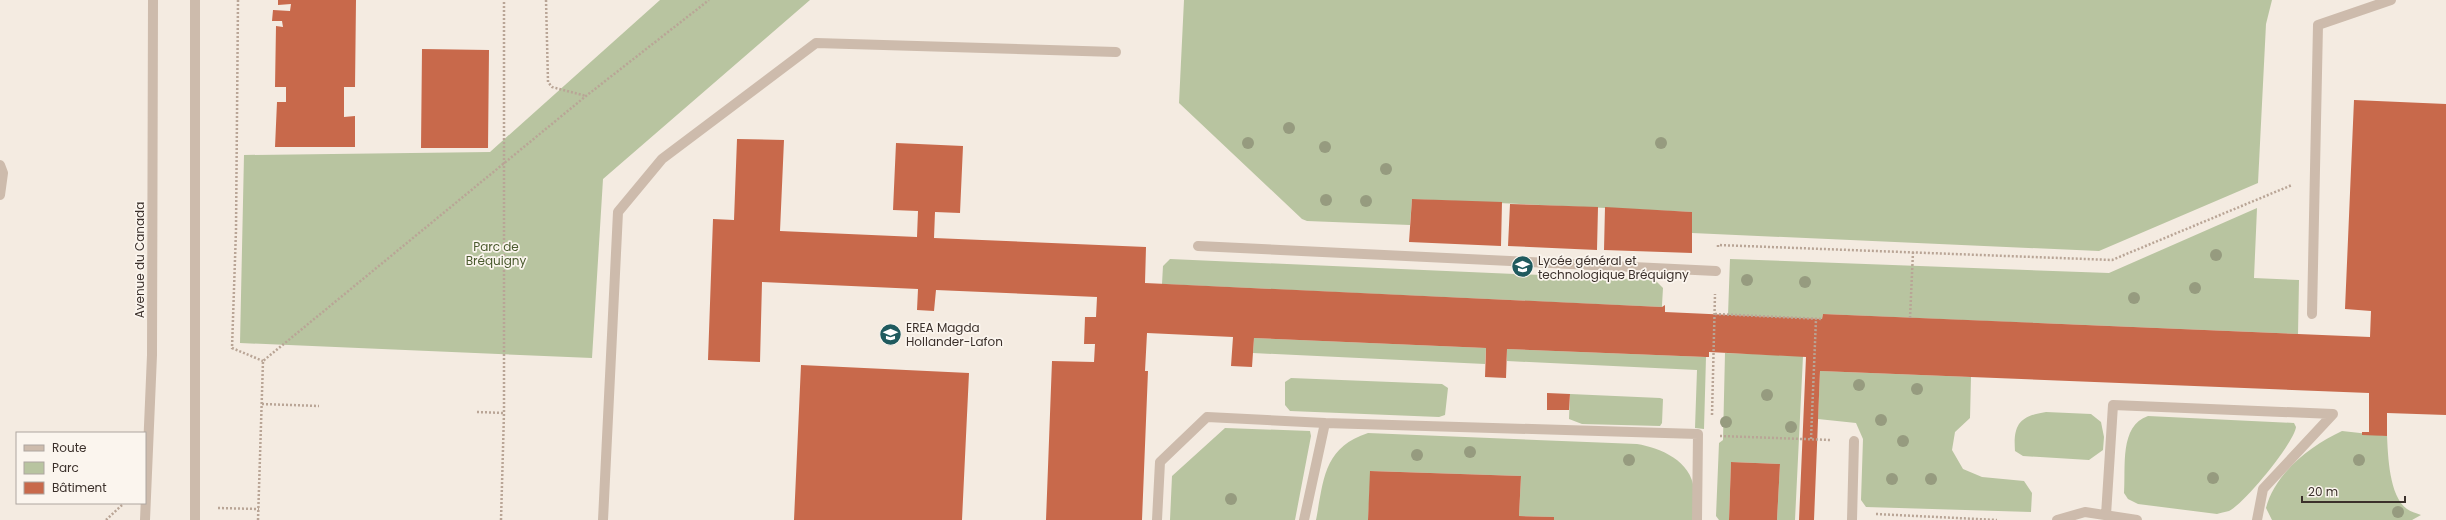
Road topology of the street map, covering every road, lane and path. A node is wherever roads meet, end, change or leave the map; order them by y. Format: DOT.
graph roads {
  1 [pos="153,0"];
  2 [pos="195,0"];
  3 [pos="238,0"];
  4 [pos="504,0"];
  5 [pos="546,0"];
  6 [pos="709,0"];
  7 [pos="2391,0"];
  8 [pos="1116,52"];
  9 [pos="586,96"];
  10 [pos="503,164"];
  11 [pos="0,165"];
  12 [pos="2316,175"];
  13 [pos="0,195"];
  14 [pos="1734,245"];
  15 [pos="1198,246"];
  16 [pos="1913,252"];
  17 [pos="1716,270"];
  18 [pos="1715,314"];
  19 [pos="2312,314"];
  20 [pos="1910,318"];
  21 [pos="1816,319"];
  22 [pos="1822,319"];
  23 [pos="263,361"];
  24 [pos="262,404"];
  25 [pos="319,406"];
  26 [pos="476,412"];
  27 [pos="504,413"];
  28 [pos="1325,423"];
  29 [pos="1698,434"];
  30 [pos="1711,435"];
  31 [pos="1811,439"];
  32 [pos="1854,441"];
  33 [pos="146,496"];
  34 [pos="123,504"];
  35 [pos="146,504"];
  36 [pos="2106,515"];
  37 [pos="1852,517"];
  38 [pos="106,520"];
  39 [pos="145,520"];
  40 [pos="194,520"];
  41 [pos="258,520"];
  42 [pos="501,520"];
  43 [pos="603,520"];
  44 [pos="1157,520"];
  45 [pos="1304,520"];
  46 [pos="1697,520"];
  47 [pos="1997,520"];
  48 [pos="2057,520"];
  49 [pos="2137,520"];
  50 [pos="2257,520"];
  1 -- 33 [label="street, Avenue du Canada"];
  2 -- 40 [label="street"];
  3 -- 23 [label="path"];
  4 -- 10 [label="path"];
  5 -- 9 [label="path"];
  6 -- 9 [label="path"];
  7 -- 12 [label="street"];
  8 -- 43 [label="street"];
  9 -- 10 [label="path"];
  10 -- 23 [label="path"];
  10 -- 27 [label="path"];
  11 -- 13 [label="street"];
  12 -- 16 [label="path"];
  12 -- 19 [label="street"];
  14 -- 16 [label="path"];
  15 -- 17 [label="street"];
  16 -- 20 [label="path"];
  17 -- 18 [label="path"];
  18 -- 21 [label="path"];
  18 -- 30 [label="path"];
  21 -- 22 [label="path"];
  21 -- 31 [label="path"];
  23 -- 24 [label="path"];
  24 -- 25 [label="path"];
  24 -- 41 [label="path"];
  26 -- 27 [label="path"];
  27 -- 42 [label="path"];
  28 -- 29 [label="street"];
  28 -- 44 [label="street"];
  28 -- 45 [label="street"];
  29 -- 30 [label="path"];
  29 -- 46 [label="street"];
  30 -- 31 [label="path"];
  31 -- 32 [label="path"];
  32 -- 37 [label="street"];
  34 -- 38 [label="path"];
  35 -- 39 [label="street, Avenue du Canada"];
  36 -- 48 [label="street"];
  36 -- 49 [label="street"];
  36 -- 50 [label="street"];
  37 -- 47 [label="path"];
}
